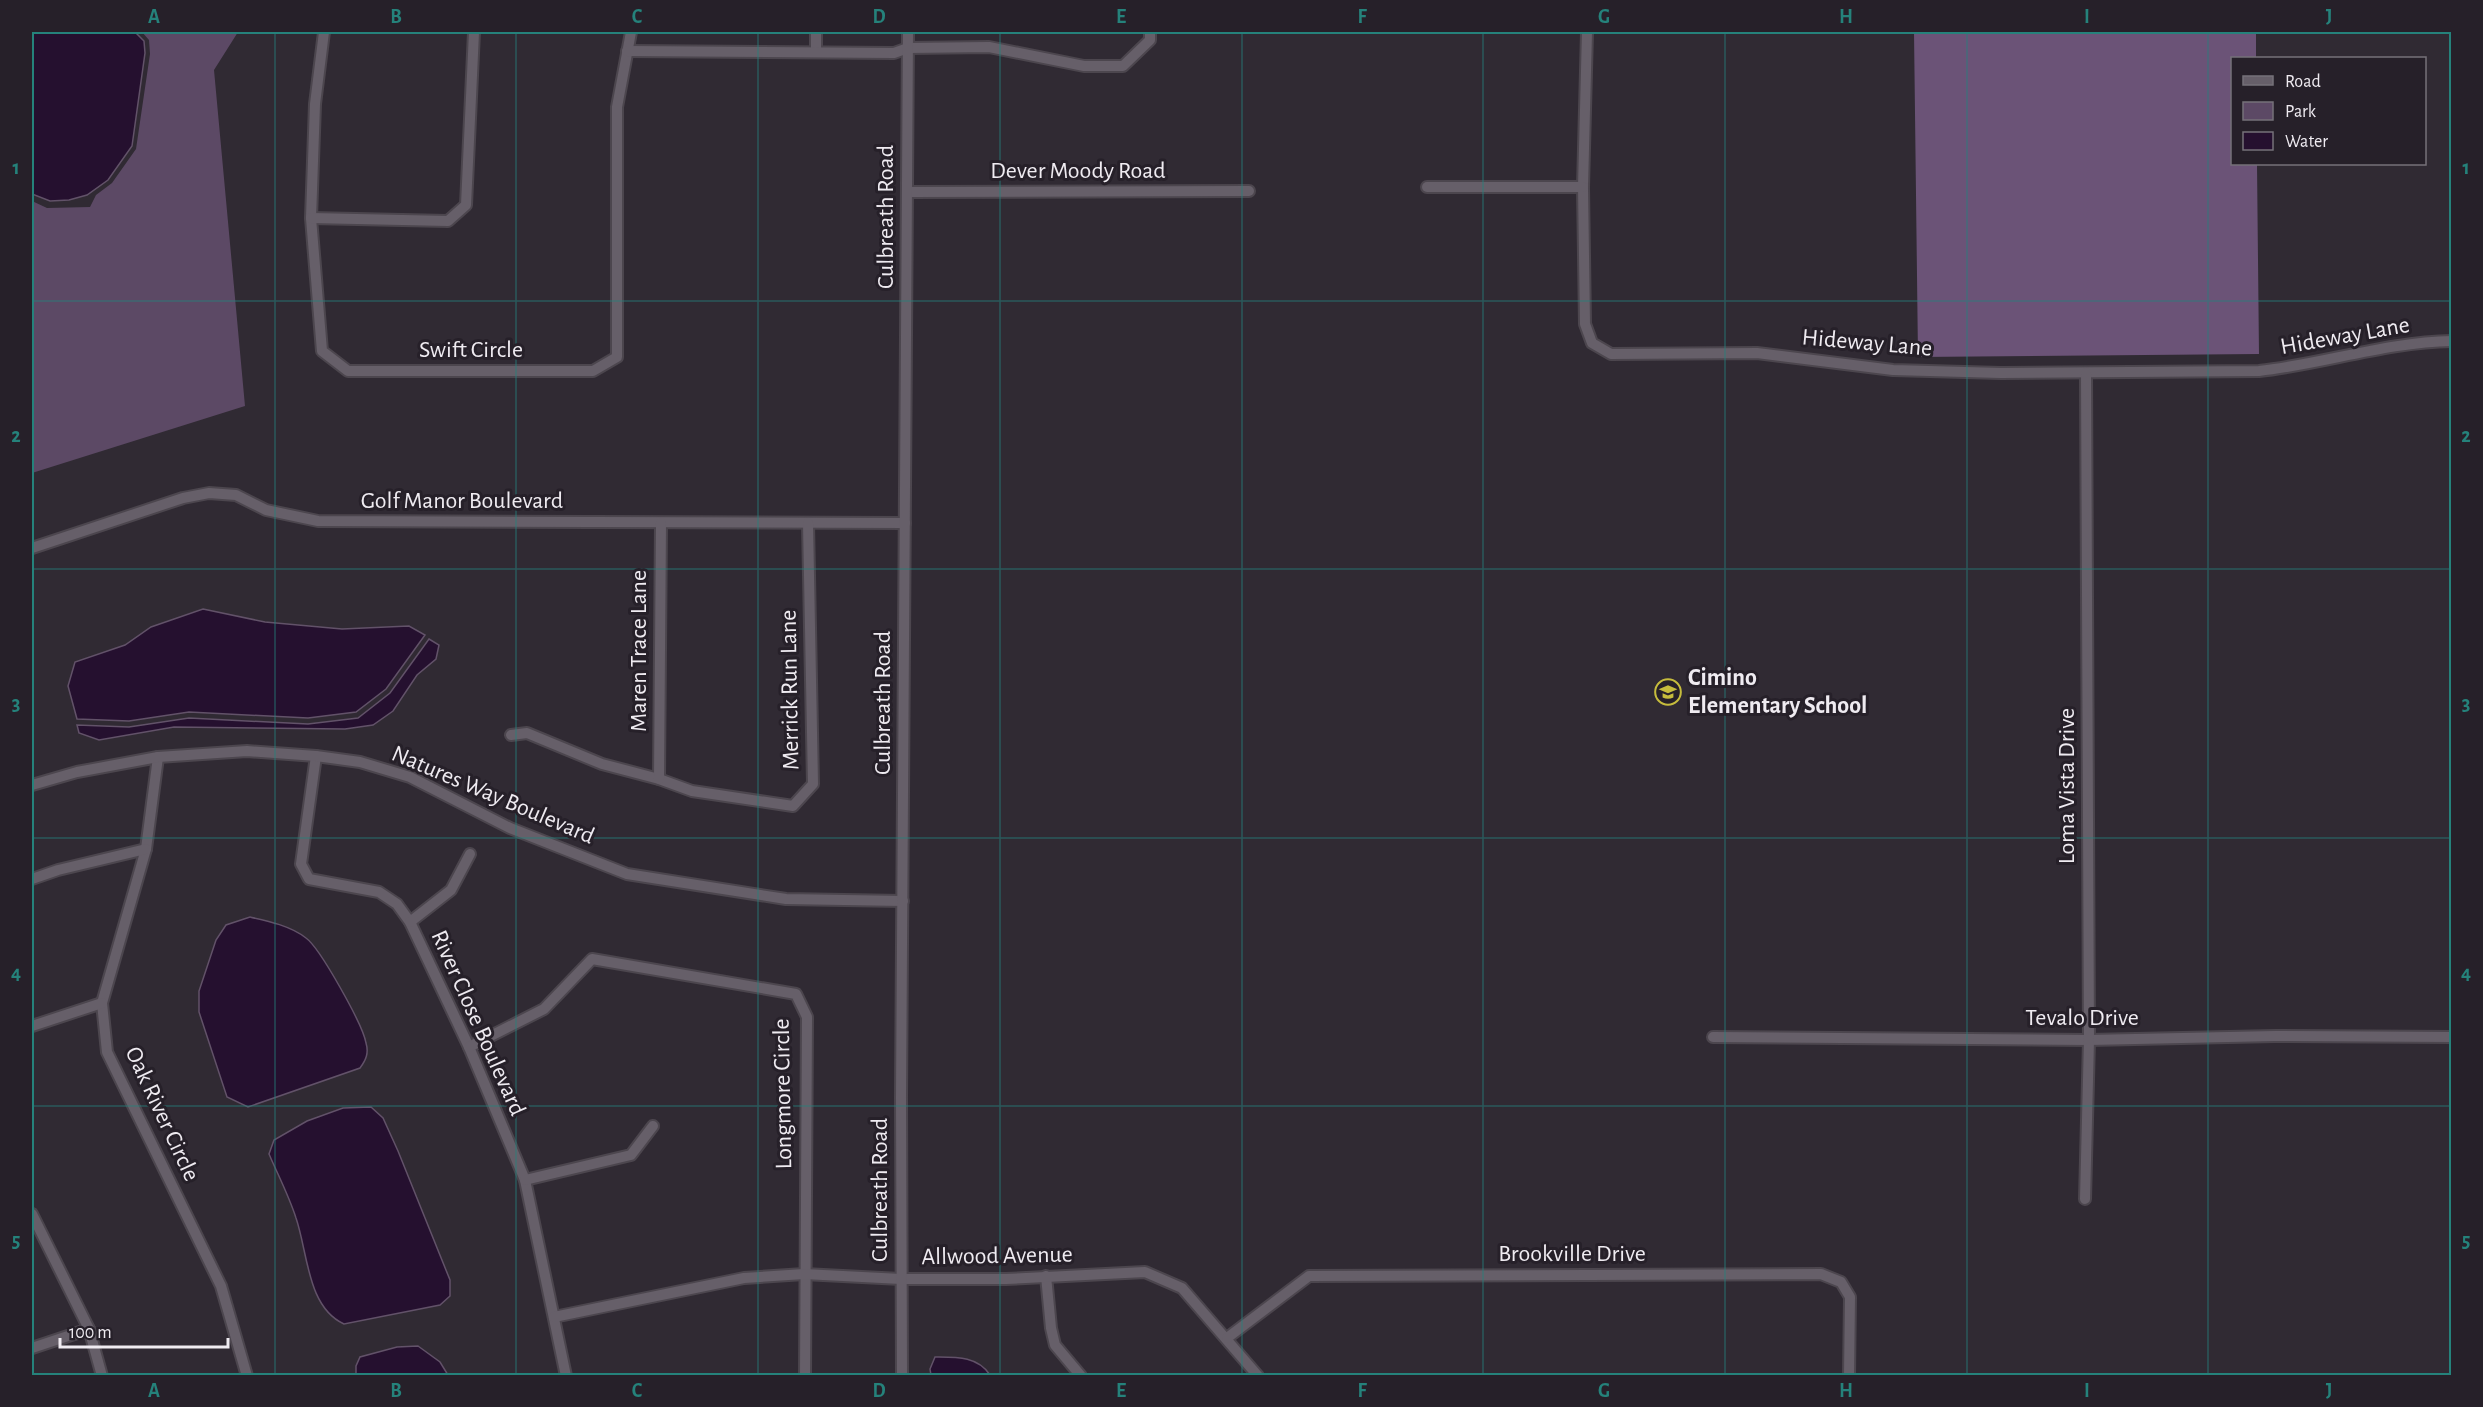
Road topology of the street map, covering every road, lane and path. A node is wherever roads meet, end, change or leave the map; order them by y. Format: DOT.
graph roads {
  1 [pos="324,32"];
  2 [pos="474,32"];
  3 [pos="631,32"];
  4 [pos="816,32"];
  5 [pos="908,32"];
  6 [pos="1150,32"];
  7 [pos="1587,32"];
  8 [pos="908,48"];
  9 [pos="627,51"];
  10 [pos="816,52"];
  11 [pos="1582,187"];
  12 [pos="1427,188"];
  13 [pos="1249,191"];
  14 [pos="907,192"];
  15 [pos="311,218"];
  16 [pos="2451,341"];
  17 [pos="2086,373"];
  18 [pos="808,523"];
  19 [pos="904,523"];
  20 [pos="661,524"];
  21 [pos="32,548"];
  22 [pos="511,735"];
  23 [pos="316,756"];
  24 [pos="159,757"];
  25 [pos="659,779"];
  26 [pos="32,785"];
  27 [pos="146,849"];
  28 [pos="470,854"];
  29 [pos="32,879"];
  30 [pos="903,902"];
  31 [pos="410,922"];
  32 [pos="102,1003"];
  33 [pos="32,1026"];
  34 [pos="1713,1037"];
  35 [pos="2451,1037"];
  36 [pos="2089,1040"];
  37 [pos="469,1047"];
  38 [pos="653,1126"];
  39 [pos="525,1180"];
  40 [pos="2085,1199"];
  41 [pos="32,1214"];
  42 [pos="804,1274"];
  43 [pos="1046,1276"];
  44 [pos="901,1279"];
  45 [pos="554,1317"];
  46 [pos="89,1329"];
  47 [pos="1227,1338"];
  48 [pos="32,1347"];
  49 [pos="102,1376"];
  50 [pos="247,1376"];
  51 [pos="566,1376"];
  52 [pos="806,1376"];
  53 [pos="902,1376"];
  54 [pos="1082,1376"];
  55 [pos="1258,1376"];
  56 [pos="1849,1376"];
  1 -- 15 [label="street, Swift Circle"];
  2 -- 15 [label="street"];
  3 -- 9 [label="street, Swift Circle"];
  4 -- 10 [label="street"];
  5 -- 8 [label="street, Culbreath Road"];
  6 -- 8 [label="street"];
  7 -- 11 [label="street, Hideway Lane"];
  8 -- 10 [label="street"];
  8 -- 14 [label="street, Culbreath Road"];
  9 -- 10 [label="street"];
  9 -- 15 [label="street, Swift Circle"];
  11 -- 12 [label="street"];
  11 -- 17 [label="street, Hideway Lane"];
  13 -- 14 [label="street, Dever Moody Road"];
  14 -- 19 [label="street, Culbreath Road"];
  16 -- 17 [label="street, Hideway Lane"];
  17 -- 36 [label="street, Loma Vista Drive"];
  18 -- 19 [label="street, Golf Manor Boulevard"];
  18 -- 20 [label="street, Golf Manor Boulevard"];
  18 -- 25 [label="street, Merrick Run Lane"];
  19 -- 30 [label="street, Culbreath Road"];
  20 -- 21 [label="street, Golf Manor Boulevard"];
  20 -- 25 [label="street, Maren Trace Lane"];
  22 -- 25 [label="street, Merrick Run Lane"];
  23 -- 24 [label="street, Natures Way Boulevard"];
  23 -- 30 [label="street, Natures Way Boulevard"];
  23 -- 31 [label="street, River Close Boulevard"];
  24 -- 26 [label="street, Natures Way Boulevard"];
  24 -- 27 [label="street, Oak River Circle"];
  27 -- 29 [label="street"];
  27 -- 32 [label="street, Oak River Circle"];
  28 -- 31 [label="street"];
  30 -- 44 [label="street, Culbreath Road"];
  31 -- 37 [label="street, River Close Boulevard"];
  32 -- 33 [label="street"];
  32 -- 50 [label="street, Oak River Circle"];
  34 -- 36 [label="street, Tevalo Drive"];
  35 -- 36 [label="street, Tevalo Drive"];
  36 -- 40 [label="street, Loma Vista Drive"];
  37 -- 39 [label="street, River Close Boulevard"];
  37 -- 42 [label="street, Longmore Circle"];
  38 -- 39 [label="street"];
  39 -- 45 [label="street, River Close Boulevard"];
  41 -- 46 [label="street"];
  42 -- 44 [label="street, Allwood Avenue"];
  42 -- 45 [label="street, Allwood Avenue"];
  42 -- 52 [label="street, Longmore Circle"];
  43 -- 44 [label="street, Allwood Avenue"];
  43 -- 47 [label="street, Allwood Avenue"];
  43 -- 54 [label="street"];
  44 -- 53 [label="street, Culbreath Road"];
  45 -- 51 [label="street, River Close Boulevard"];
  46 -- 48 [label="street"];
  46 -- 49 [label="street"];
  47 -- 55 [label="street, Allwood Avenue"];
  47 -- 56 [label="street, Brookville Drive"];
}
